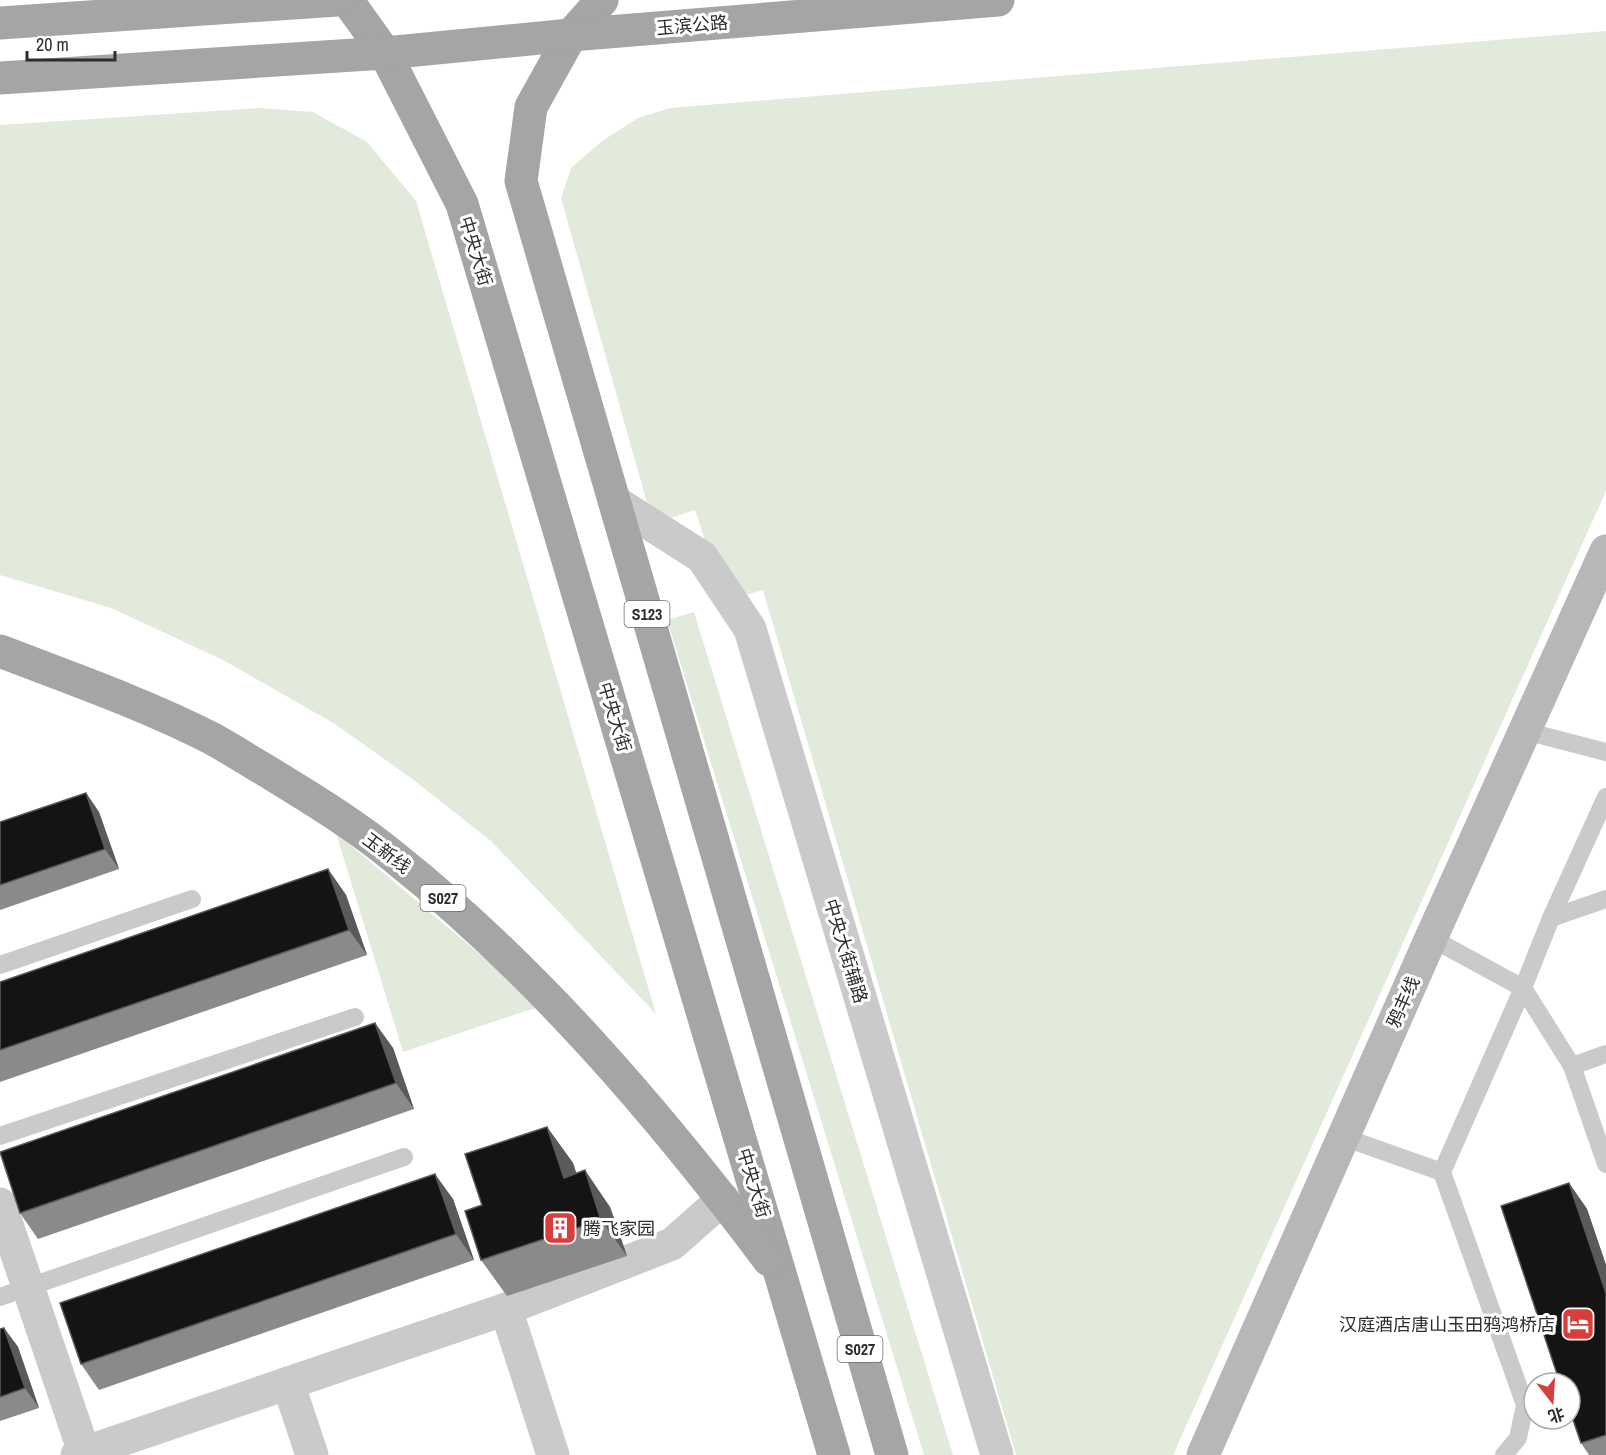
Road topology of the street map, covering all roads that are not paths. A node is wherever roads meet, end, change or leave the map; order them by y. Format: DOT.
graph roads {
  1 [pos="337,0"];
  2 [pos="347,0"];
  3 [pos="602,0"];
  4 [pos="999,0"];
  5 [pos="47,10"];
  6 [pos="0,23"];
  7 [pos="571,35"];
  8 [pos="385,53"];
  9 [pos="0,78"];
  10 [pos="614,501"];
  11 [pos="1606,551"];
  12 [pos="0,651"];
  13 [pos="1525,731"];
  14 [pos="1606,752"];
  15 [pos="1606,797"];
  16 [pos="192,898"];
  17 [pos="1606,899"];
  18 [pos="1551,918"];
  19 [pos="1431,938"];
  20 [pos="0,965"];
  21 [pos="1523,988"];
  22 [pos="355,1017"];
  23 [pos="1606,1054"];
  24 [pos="1572,1066"];
  25 [pos="0,1136"];
  26 [pos="1343,1137"];
  27 [pos="404,1157"];
  28 [pos="1606,1164"];
  29 [pos="1442,1173"];
  30 [pos="723,1199"];
  31 [pos="0,1204"];
  32 [pos="829,1243"];
  33 [pos="782,1278"];
  34 [pos="14,1292"];
  35 [pos="506,1309"];
  36 [pos="288,1383"];
  37 [pos="82,1454"];
  38 [pos="312,1455"];
  39 [pos="552,1455"];
  40 [pos="834,1455"];
  41 [pos="892,1455"];
  42 [pos="997,1455"];
  43 [pos="1203,1455"];
  44 [pos="1504,1455"];
  1 -- 5 [label="main road"];
  2 -- 8 [label="main road, 中央大街"];
  3 -- 7 [label="main road, S123"];
  4 -- 7 [label="main road, 玉滨公路"];
  5 -- 6 [label="main road"];
  7 -- 8 [label="main road, 玉滨公路"];
  7 -- 10 [label="main road, S123"];
  8 -- 9 [label="main road, 玉滨公路"];
  8 -- 33 [label="main road, 中央大街"];
  10 -- 32 [label="main road, S123"];
  10 -- 42 [label="street, 中央大街辅路"];
  11 -- 13 [label="main road, 鸦丰线"];
  12 -- 30 [label="main road, 玉新线 / S027"];
  13 -- 14 [label="lane"];
  13 -- 19 [label="main road, 鸦丰线"];
  15 -- 18 [label="lane"];
  16 -- 20 [label="lane"];
  17 -- 18 [label="lane"];
  18 -- 21 [label="lane"];
  19 -- 21 [label="lane"];
  19 -- 26 [label="main road, 鸦丰线"];
  21 -- 24 [label="lane"];
  21 -- 29 [label="lane"];
  22 -- 25 [label="lane"];
  23 -- 24 [label="lane"];
  24 -- 28 [label="lane"];
  26 -- 29 [label="lane"];
  26 -- 43 [label="main road, 鸦丰线"];
  27 -- 34 [label="lane"];
  29 -- 44 [label="lane"];
  30 -- 33 [label="main road, 玉新线 / S027"];
  30 -- 35 [label="street"];
  31 -- 34 [label="street"];
  32 -- 41 [label="main road, S027"];
  33 -- 40 [label="main road, 中央大街 / S027"];
  34 -- 37 [label="street"];
  35 -- 36 [label="street"];
  35 -- 39 [label="street"];
  36 -- 37 [label="street"];
  36 -- 38 [label="street"];
}
